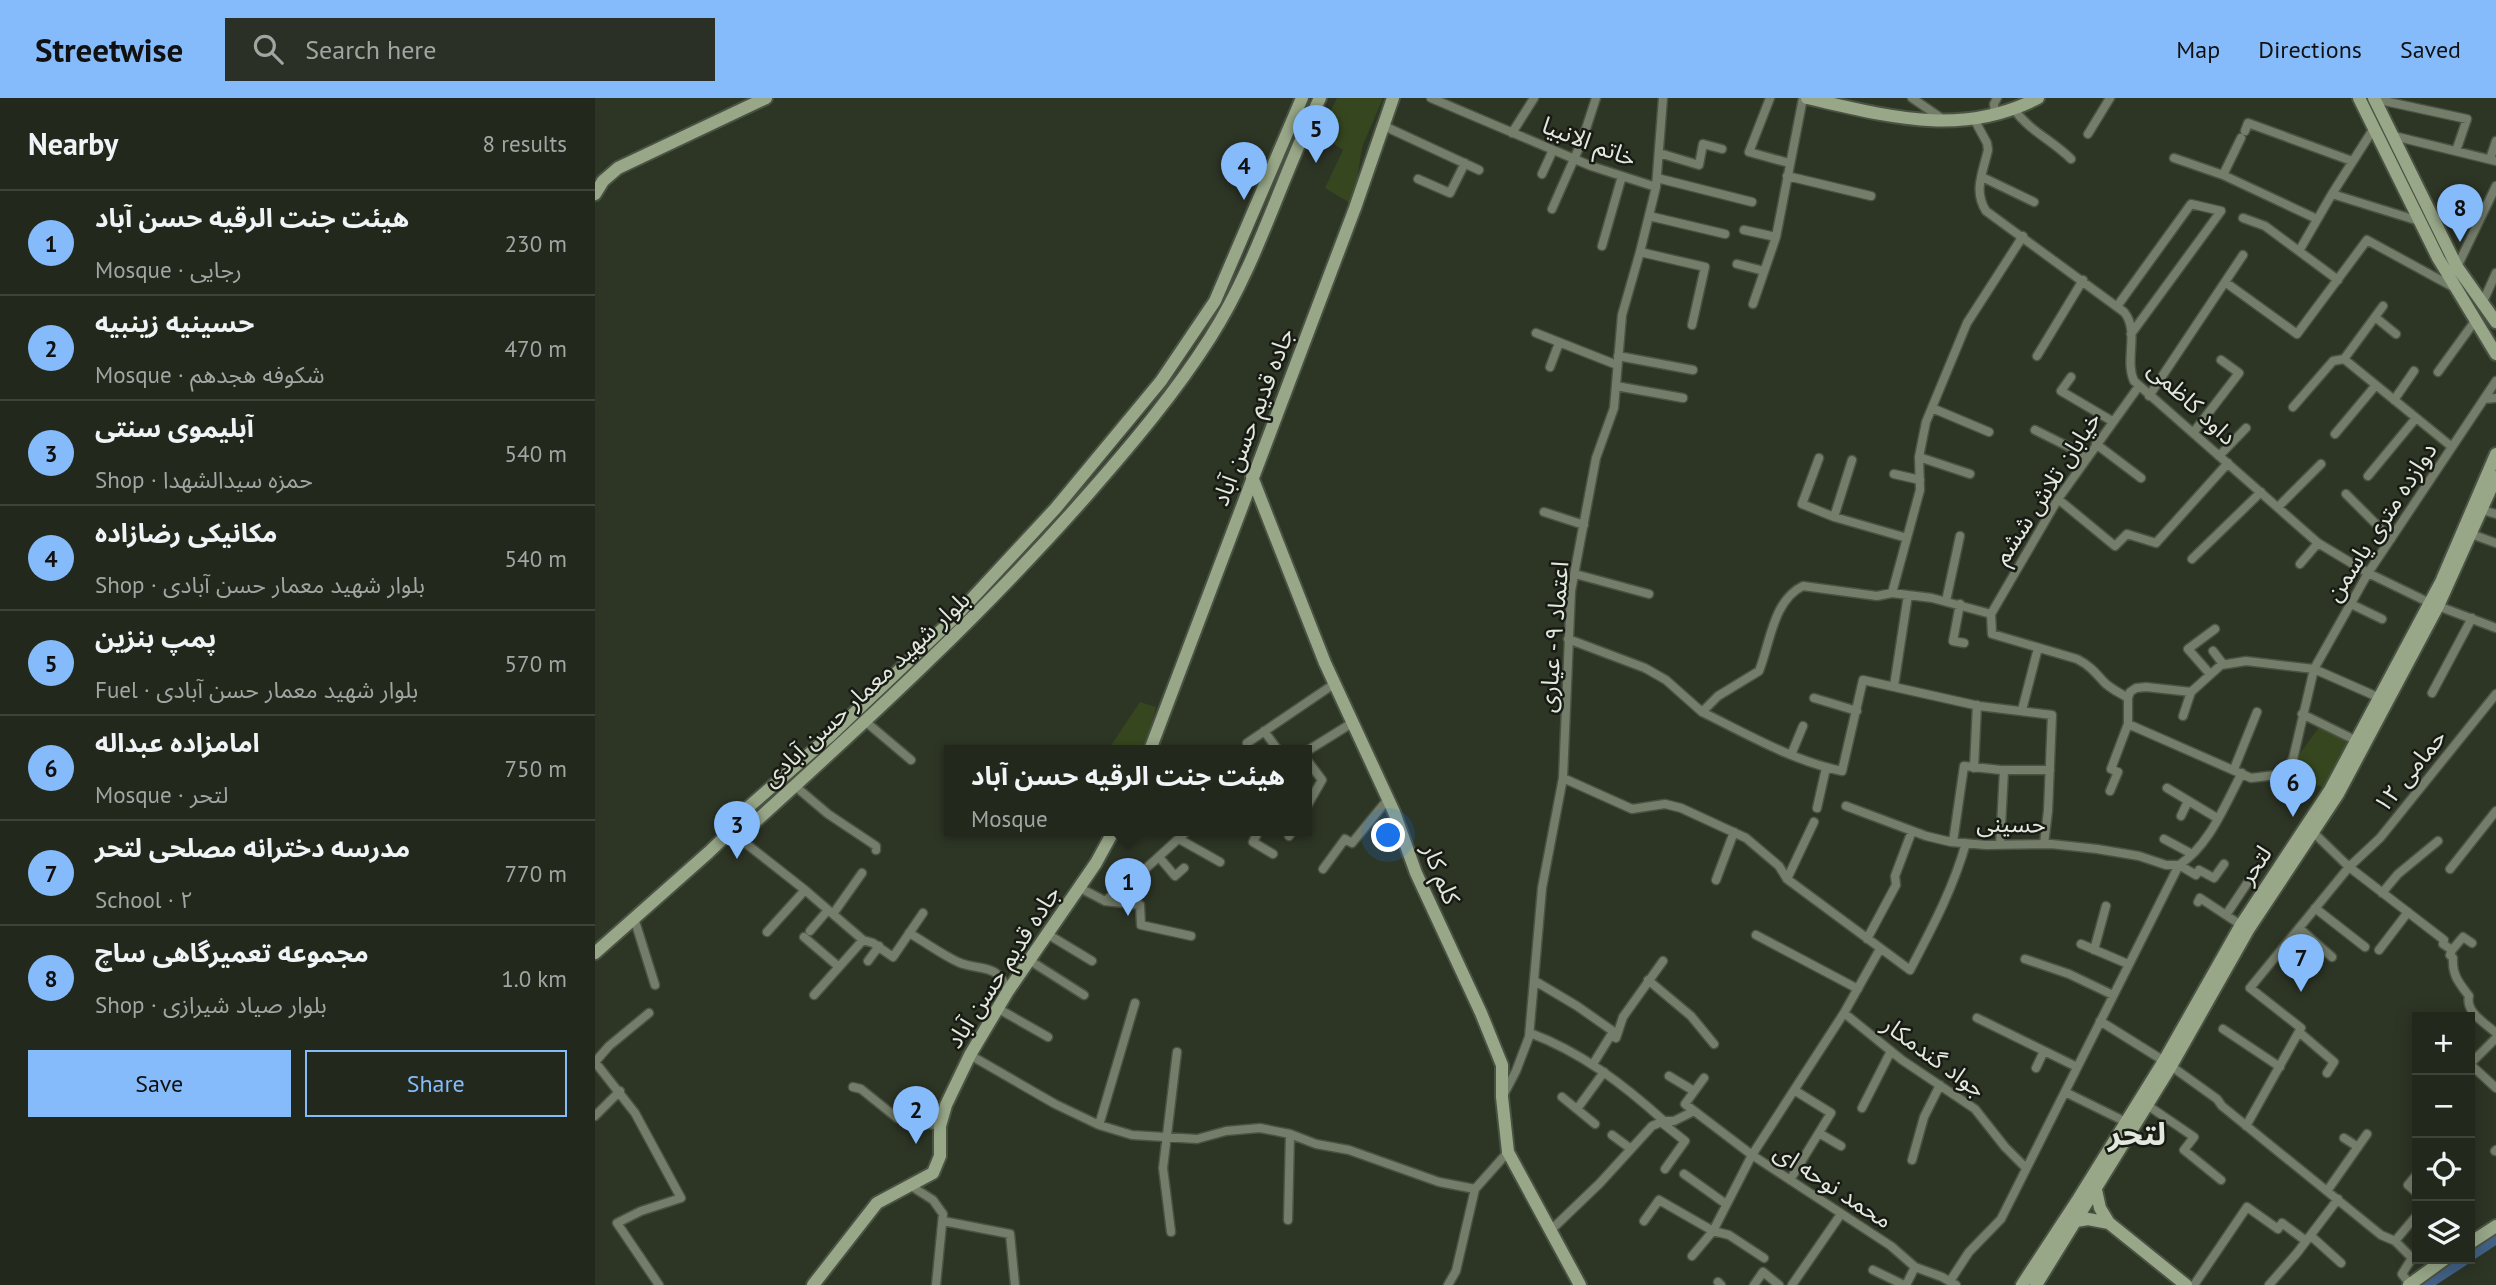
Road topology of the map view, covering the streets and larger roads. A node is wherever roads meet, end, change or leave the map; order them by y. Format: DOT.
graph roads {
  1 [pos="766,98"];
  2 [pos="1302,98"];
  3 [pos="1320,98"];
  4 [pos="1393,98"];
  5 [pos="1431,98"];
  6 [pos="1534,98"];
  7 [pos="1596,98"];
  8 [pos="1664,98"];
  9 [pos="1770,98"];
  10 [pos="1805,98"];
  11 [pos="1912,98"];
  12 [pos="1997,98"];
  13 [pos="2038,98"];
  14 [pos="2110,98"];
  15 [pos="2359,98"];
  16 [pos="2375,98"];
  17 [pos="2014,108"];
  18 [pos="1995,115"];
  19 [pos="1974,119"];
  20 [pos="1947,122"];
  21 [pos="1384,126"];
  22 [pos="2374,128"];
  23 [pos="1512,133"];
  24 [pos="2088,134"];
  25 [pos="2394,136"];
  26 [pos="2496,141"];
  27 [pos="1722,149"];
  28 [pos="1553,150"];
  29 [pos="2456,151"];
  30 [pos="1659,153"];
  31 [pos="2173,158"];
  32 [pos="1574,159"];
  33 [pos="2071,159"];
  34 [pos="2493,160"];
  35 [pos="2352,161"];
  36 [pos="1465,163"];
  37 [pos="1789,163"];
  38 [pos="1479,170"];
  39 [pos="1542,174"];
  40 [pos="2223,175"];
  41 [pos="1622,176"];
  42 [pos="1787,176"];
  43 [pos="1982,177"];
  44 [pos="1418,179"];
  45 [pos="1656,182"];
  46 [pos="2496,186"];
  47 [pos="595,194"];
  48 [pos="2332,194"];
  49 [pos="1871,196"];
  50 [pos="1752,202"];
  51 [pos="2034,202"];
  52 [pos="1552,209"];
  53 [pos="1649,216"];
  54 [pos="2243,218"];
  55 [pos="2317,219"];
  56 [pos="2420,221"];
  57 [pos="1744,230"];
  58 [pos="1725,234"];
  59 [pos="2023,236"];
  60 [pos="1776,237"];
  61 [pos="1602,246"];
  62 [pos="2299,251"];
  63 [pos="1640,252"];
  64 [pos="2243,255"];
  65 [pos="1737,264"];
  66 [pos="2457,267"];
  67 [pos="1764,271"];
  68 [pos="2496,272"];
  69 [pos="2083,280"];
  70 [pos="2337,280"];
  71 [pos="2225,282"];
  72 [pos="2456,289"];
  73 [pos="1753,304"];
  74 [pos="2482,304"];
  75 [pos="2118,305"];
  76 [pos="2383,306"];
  77 [pos="2375,317"];
  78 [pos="2475,321"];
  79 [pos="2496,322"];
  80 [pos="1692,325"];
  81 [pos="1536,333"];
  82 [pos="2131,334"];
  83 [pos="2396,334"];
  84 [pos="1559,343"];
  85 [pos="2496,354"];
  86 [pos="2037,356"];
  87 [pos="2344,359"];
  88 [pos="1618,360"];
  89 [pos="2221,360"];
  90 [pos="1550,367"];
  91 [pos="1693,370"];
  92 [pos="2414,372"];
  93 [pos="2438,372"];
  94 [pos="2071,377"];
  95 [pos="2496,380"];
  96 [pos="2376,385"];
  97 [pos="2139,386"];
  98 [pos="1616,387"];
  99 [pos="2150,396"];
  100 [pos="1683,398"];
  101 [pos="2496,398"];
  102 [pos="2484,399"];
  103 [pos="2394,400"];
  104 [pos="2293,407"];
  105 [pos="1932,408"];
  106 [pos="2416,418"];
  107 [pos="2112,421"];
  108 [pos="2245,428"];
  109 [pos="2035,430"];
  110 [pos="1989,432"];
  111 [pos="2193,433"];
  112 [pos="2335,434"];
  113 [pos="2096,444"];
  114 [pos="2452,447"];
  115 [pos="2496,454"];
  116 [pos="2087,456"];
  117 [pos="2219,456"];
  118 [pos="1919,457"];
  119 [pos="1819,458"];
  120 [pos="1852,460"];
  121 [pos="2228,463"];
  122 [pos="2321,464"];
  123 [pos="1894,474"];
  124 [pos="1970,474"];
  125 [pos="2368,476"];
  126 [pos="1252,477"];
  127 [pos="2496,477"];
  128 [pos="2141,478"];
  129 [pos="1920,480"];
  130 [pos="2261,492"];
  131 [pos="2346,494"];
  132 [pos="2058,499"];
  133 [pos="2278,507"];
  134 [pos="2482,510"];
  135 [pos="1543,512"];
  136 [pos="2496,513"];
  137 [pos="1834,517"];
  138 [pos="1584,525"];
  139 [pos="2471,534"];
  140 [pos="1960,536"];
  141 [pos="1907,538"];
  142 [pos="2391,538"];
  143 [pos="2318,543"];
  144 [pos="2496,544"];
  145 [pos="2192,559"];
  146 [pos="2300,564"];
  147 [pos="2368,573"];
  148 [pos="1575,574"];
  149 [pos="1892,593"];
  150 [pos="1649,594"];
  151 [pos="1908,595"];
  152 [pos="1946,601"];
  153 [pos="1960,604"];
  154 [pos="2350,604"];
  155 [pos="2434,605"];
  156 [pos="1991,614"];
  157 [pos="2472,618"];
  158 [pos="2382,619"];
  159 [pos="2496,628"];
  160 [pos="2214,629"];
  161 [pos="1567,639"];
  162 [pos="1964,643"];
  163 [pos="2038,648"];
  164 [pos="2213,651"];
  165 [pos="2223,664"];
  166 [pos="2314,669"];
  167 [pos="2210,674"];
  168 [pos="1334,684"];
  169 [pos="1894,686"];
  170 [pos="2191,692"];
  171 [pos="2432,693"];
  172 [pos="2496,694"];
  173 [pos="1814,698"];
  174 [pos="2128,698"];
  175 [pos="2380,698"];
  176 [pos="1977,705"];
  177 [pos="2022,710"];
  178 [pos="1857,711"];
  179 [pos="1702,712"];
  180 [pos="2257,712"];
  181 [pos="2302,714"];
  182 [pos="2183,716"];
  183 [pos="866,722"];
  184 [pos="1352,723"];
  185 [pos="2128,724"];
  186 [pos="1803,726"];
  187 [pos="1264,731"];
  188 [pos="2357,741"];
  189 [pos="1247,743"];
  190 [pos="1152,745"];
  191 [pos="1275,745"];
  192 [pos="1312,748"];
  193 [pos="1791,755"];
  194 [pos="911,760"];
  195 [pos="1312,767"];
  196 [pos="1826,768"];
  197 [pos="1974,768"];
  198 [pos="2004,770"];
  199 [pos="2050,770"];
  200 [pos="2238,771"];
  201 [pos="1563,778"];
  202 [pos="795,786"];
  203 [pos="2167,788"];
  204 [pos="2110,792"];
  205 [pos="1312,797"];
  206 [pos="1388,799"];
  207 [pos="2188,801"];
  208 [pos="1846,806"];
  209 [pos="1817,808"];
  210 [pos="2496,811"];
  211 [pos="2181,816"];
  212 [pos="2217,818"];
  213 [pos="1814,822"];
  214 [pos="731,830"];
  215 [pos="2310,830"];
  216 [pos="1912,831"];
  217 [pos="1734,832"];
  218 [pos="1110,836"];
  219 [pos="1182,836"];
  220 [pos="1256,836"];
  221 [pos="1179,839"];
  222 [pos="2164,839"];
  223 [pos="2438,841"];
  224 [pos="1953,842"];
  225 [pos="1966,843"];
  226 [pos="2043,844"];
  227 [pos="2000,845"];
  228 [pos="876,850"];
  229 [pos="1273,854"];
  230 [pos="2192,854"];
  231 [pos="1159,857"];
  232 [pos="1220,862"];
  233 [pos="2224,864"];
  234 [pos="2179,865"];
  235 [pos="2349,867"];
  236 [pos="1184,868"];
  237 [pos="1322,869"];
  238 [pos="2449,869"];
  239 [pos="862,873"];
  240 [pos="2279,875"];
  241 [pos="1787,879"];
  242 [pos="2251,879"];
  243 [pos="1716,880"];
  244 [pos="1080,888"];
  245 [pos="805,890"];
  246 [pos="2382,893"];
  247 [pos="1105,901"];
  248 [pos="2198,902"];
  249 [pos="2106,906"];
  250 [pos="2315,908"];
  251 [pos="830,912"];
  252 [pos="2408,912"];
  253 [pos="923,913"];
  254 [pos="2226,915"];
  255 [pos="634,918"];
  256 [pos="2241,925"];
  257 [pos="2299,928"];
  258 [pos="767,932"];
  259 [pos="909,933"];
  260 [pos="1049,935"];
  261 [pos="1756,935"];
  262 [pos="1191,936"];
  263 [pos="1867,939"];
  264 [pos="863,940"];
  265 [pos="2472,943"];
  266 [pos="2081,944"];
  267 [pos="879,946"];
  268 [pos="2365,947"];
  269 [pos="1880,949"];
  270 [pos="2094,950"];
  271 [pos="2379,950"];
  272 [pos="2452,950"];
  273 [pos="595,953"];
  274 [pos="2332,957"];
  275 [pos="2025,959"];
  276 [pos="1029,960"];
  277 [pos="868,961"];
  278 [pos="1092,961"];
  279 [pos="1663,961"];
  280 [pos="2129,964"];
  281 [pos="839,967"];
  282 [pos="1021,973"];
  283 [pos="1001,977"];
  284 [pos="1649,980"];
  285 [pos="1535,981"];
  286 [pos="655,985"];
  287 [pos="1858,989"];
  288 [pos="1008,991"];
  289 [pos="814,995"];
  290 [pos="1084,995"];
  291 [pos="2113,995"];
  292 [pos="1135,1003"];
  293 [pos="997,1008"];
  294 [pos="2471,1012"];
  295 [pos="649,1013"];
  296 [pos="1844,1013"];
  297 [pos="2475,1017"];
  298 [pos="1977,1018"];
  299 [pos="2100,1021"];
  300 [pos="2223,1029"];
  301 [pos="2299,1032"];
  302 [pos="1529,1033"];
  303 [pos="2496,1033"];
  304 [pos="1617,1034"];
  305 [pos="1048,1037"];
  306 [pos="2496,1038"];
  307 [pos="1714,1044"];
  308 [pos="1891,1051"];
  309 [pos="2044,1051"];
  310 [pos="1177,1052"];
  311 [pos="970,1055"];
  312 [pos="595,1062"];
  313 [pos="1593,1064"];
  314 [pos="2167,1064"];
  315 [pos="2077,1067"];
  316 [pos="2280,1067"];
  317 [pos="2036,1068"];
  318 [pos="1604,1072"];
  319 [pos="2327,1073"];
  320 [pos="1669,1076"];
  321 [pos="1704,1078"];
  322 [pos="1940,1085"];
  323 [pos="853,1087"];
  324 [pos="2496,1088"];
  325 [pos="1794,1090"];
  326 [pos="620,1091"];
  327 [pos="1694,1091"];
  328 [pos="2065,1092"];
  329 [pos="1502,1097"];
  330 [pos="1562,1097"];
  331 [pos="2147,1105"];
  332 [pos="1862,1108"];
  333 [pos="1577,1109"];
  334 [pos="1694,1111"];
  335 [pos="595,1116"];
  336 [pos="2126,1122"];
  337 [pos="1659,1123"];
  338 [pos="1595,1124"];
  339 [pos="1099,1125"];
  340 [pos="940,1126"];
  341 [pos="2246,1126"];
  342 [pos="1819,1133"];
  343 [pos="1290,1134"];
  344 [pos="2367,1134"];
  345 [pos="1612,1135"];
  346 [pos="1165,1136"];
  347 [pos="2344,1138"];
  348 [pos="1841,1146"];
  349 [pos="2358,1147"];
  350 [pos="1631,1149"];
  351 [pos="2184,1150"];
  352 [pos="1508,1152"];
  353 [pos="1752,1155"];
  354 [pos="2178,1158"];
  355 [pos="1912,1160"];
  356 [pos="2026,1168"];
  357 [pos="1665,1169"];
  358 [pos="1684,1174"];
  359 [pos="1790,1180"];
  360 [pos="2221,1180"];
  361 [pos="911,1186"];
  362 [pos="1475,1189"];
  363 [pos="2096,1190"];
  364 [pos="2327,1191"];
  365 [pos="2338,1199"];
  366 [pos="1726,1205"];
  367 [pos="1841,1214"];
  368 [pos="1287,1220"];
  369 [pos="1644,1221"];
  370 [pos="2076,1221"];
  371 [pos="2412,1221"];
  372 [pos="943,1222"];
  373 [pos="2109,1223"];
  374 [pos="2496,1226"];
  375 [pos="1551,1231"];
  376 [pos="1713,1231"];
  377 [pos="1171,1232"];
  378 [pos="2309,1238"];
  379 [pos="2475,1240"];
  380 [pos="2395,1241"];
  381 [pos="1692,1256"];
  382 [pos="1764,1258"];
  383 [pos="2341,1263"];
  384 [pos="2438,1264"];
  385 [pos="1915,1267"];
  386 [pos="1873,1270"];
  387 [pos="1953,1283"];
  388 [pos="659,1285"];
  389 [pos="813,1285"];
  390 [pos="936,1285"];
  391 [pos="1015,1285"];
  392 [pos="1448,1285"];
  393 [pos="1580,1285"];
  394 [pos="1754,1285"];
  395 [pos="1779,1285"];
  396 [pos="1792,1285"];
  397 [pos="1905,1285"];
  398 [pos="2022,1285"];
  399 [pos="2036,1285"];
  400 [pos="2186,1285"];
  401 [pos="2193,1285"];
  402 [pos="2269,1285"];
  403 [pos="2410,1285"];
  1 -- 47 [label="street"];
  2 -- 214 [label="street, بلوار شهید معمار حسن آبادی"];
  3 -- 183 [label="street, بلوار شهید معمار حسن آبادی"];
  4 -- 21 [label="street, جاده قدیم حسن آباد"];
  5 -- 23 [label="street, خاتم الانبیا"];
  6 -- 23 [label="street"];
  7 -- 32 [label="street"];
  8 -- 30 [label="street, اعتماد ۹ - عیاری"];
  9 -- 37 [label="street"];
  10 -- 20 [label="street"];
  10 -- 37 [label="street"];
  11 -- 20 [label="street"];
  12 -- 18 [label="street"];
  13 -- 17 [label="street"];
  14 -- 24 [label="street"];
  15 -- 22 [label="street"];
  16 -- 25 [label="street"];
  16 -- 29 [label="street"];
  17 -- 18 [label="street"];
  17 -- 33 [label="street"];
  18 -- 19 [label="street"];
  19 -- 20 [label="street"];
  19 -- 43 [label="street"];
  21 -- 36 [label="street"];
  21 -- 126 [label="street, جاده قدیم حسن آباد"];
  22 -- 35 [label="street"];
  22 -- 56 [label="street"];
  23 -- 28 [label="street, خاتم الانبیا"];
  25 -- 29 [label="street"];
  25 -- 66 [label="street"];
  26 -- 34 [label="street"];
  27 -- 30 [label="street"];
  28 -- 32 [label="street, خاتم الانبیا"];
  28 -- 39 [label="street"];
  29 -- 34 [label="street"];
  30 -- 45 [label="street, اعتماد ۹ - عیاری"];
  31 -- 40 [label="street"];
  32 -- 41 [label="street, خاتم الانبیا"];
  32 -- 52 [label="street"];
  35 -- 40 [label="street"];
  35 -- 48 [label="street"];
  36 -- 38 [label="street"];
  36 -- 44 [label="street"];
  37 -- 42 [label="street"];
  40 -- 55 [label="street"];
  41 -- 45 [label="street, خاتم الانبیا"];
  41 -- 61 [label="street"];
  42 -- 49 [label="street"];
  42 -- 60 [label="street"];
  43 -- 51 [label="street"];
  43 -- 59 [label="street"];
  45 -- 50 [label="street, خاتم الانبیا"];
  45 -- 53 [label="street, اعتماد ۹ - عیاری"];
  46 -- 66 [label="street"];
  48 -- 55 [label="street"];
  48 -- 56 [label="street"];
  53 -- 58 [label="street"];
  53 -- 63 [label="street, اعتماد ۹ - عیاری"];
  54 -- 62 [label="street"];
  55 -- 62 [label="street"];
  56 -- 72 [label="street"];
  57 -- 60 [label="street"];
  59 -- 69 [label="street"];
  59 -- 105 [label="street"];
  60 -- 67 [label="street"];
  62 -- 70 [label="street"];
  63 -- 80 [label="street"];
  63 -- 88 [label="street, اعتماد ۹ - عیاری"];
  64 -- 71 [label="street"];
  65 -- 67 [label="street"];
  66 -- 74 [label="street"];
  67 -- 73 [label="street"];
  68 -- 74 [label="street"];
  69 -- 75 [label="street"];
  69 -- 86 [label="street"];
  70 -- 71 [label="street"];
  70 -- 72 [label="street"];
  71 -- 99 [label="street"];
  72 -- 78 [label="street"];
  74 -- 79 [label="street"];
  75 -- 82 [label="street, داود کاظمی"];
  75 -- 82 [label="street"];
  76 -- 77 [label="street"];
  77 -- 83 [label="street"];
  77 -- 87 [label="street"];
  78 -- 85 [label="street"];
  78 -- 93 [label="street"];
  81 -- 84 [label="street"];
  82 -- 97 [label="street, داود کاظمی"];
  84 -- 88 [label="street"];
  84 -- 90 [label="street"];
  87 -- 96 [label="street"];
  87 -- 104 [label="street"];
  88 -- 91 [label="street"];
  88 -- 98 [label="street, اعتماد ۹ - عیاری"];
  89 -- 111 [label="street"];
  92 -- 103 [label="street"];
  94 -- 107 [label="street"];
  95 -- 102 [label="street, دوازده متری یاسمن"];
  96 -- 103 [label="street"];
  96 -- 112 [label="street"];
  97 -- 99 [label="street, داود کاظمی"];
  97 -- 107 [label="street, خیابان تلاش ششم"];
  98 -- 100 [label="street"];
  98 -- 138 [label="street, اعتماد ۹ - عیاری"];
  99 -- 111 [label="street, داود کاظمی"];
  101 -- 102 [label="street"];
  102 -- 114 [label="street, دوازده متری یاسمن"];
  103 -- 106 [label="street"];
  105 -- 110 [label="street"];
  105 -- 118 [label="street"];
  106 -- 114 [label="street"];
  106 -- 125 [label="street"];
  107 -- 113 [label="street, خیابان تلاش ششم"];
  108 -- 117 [label="street"];
  109 -- 116 [label="street"];
  111 -- 117 [label="street, داود کاظمی"];
  113 -- 116 [label="street, خیابان تلاش ششم"];
  113 -- 128 [label="street"];
  114 -- 142 [label="street, دوازده متری یاسمن"];
  115 -- 155 [label="street, لتحر"];
  116 -- 132 [label="street, خیابان تلاش ششم"];
  117 -- 121 [label="street, داود کاظمی"];
  118 -- 124 [label="street"];
  118 -- 129 [label="street"];
  119 -- 137 [label="street"];
  120 -- 137 [label="street"];
  121 -- 130 [label="street, داود کاظمی"];
  121 -- 132 [label="street"];
  122 -- 133 [label="street"];
  123 -- 129 [label="street"];
  126 -- 168 [label="street, کلم کار"];
  126 -- 190 [label="street, جاده قدیم حسن آباد"];
  127 -- 134 [label="street, لتحر"];
  129 -- 141 [label="street"];
  130 -- 133 [label="street, داود کاظمی"];
  130 -- 145 [label="street"];
  131 -- 142 [label="street"];
  132 -- 156 [label="street, خیابان تلاش ششم"];
  133 -- 143 [label="street, داود کاظمی"];
  134 -- 136 [label="street"];
  134 -- 139 [label="street, لتحر"];
  135 -- 138 [label="street"];
  137 -- 141 [label="street"];
  138 -- 148 [label="street, اعتماد ۹ - عیاری"];
  139 -- 144 [label="street"];
  139 -- 155 [label="street, لتحر"];
  140 -- 152 [label="street"];
  141 -- 149 [label="street"];
  142 -- 147 [label="street, دوازده متری یاسمن"];
  143 -- 146 [label="street"];
  143 -- 147 [label="street, داود کاظمی"];
  147 -- 154 [label="street, دوازده متری یاسمن"];
  147 -- 155 [label="street, داود کاظمی"];
  148 -- 150 [label="street"];
  148 -- 161 [label="street, اعتماد ۹ - عیاری"];
  149 -- 151 [label="street"];
  149 -- 179 [label="street"];
  151 -- 152 [label="street"];
  151 -- 169 [label="street"];
  152 -- 153 [label="street"];
  153 -- 156 [label="street"];
  153 -- 162 [label="street"];
  154 -- 158 [label="street"];
  154 -- 166 [label="street, دوازده متری یاسمن"];
  155 -- 157 [label="street, داود کاظمی"];
  155 -- 175 [label="street, لتحر"];
  155 -- 215 [label="street, لتحر"];
  156 -- 163 [label="street"];
  157 -- 159 [label="street, داود کاظمی"];
  157 -- 171 [label="street"];
  160 -- 167 [label="street"];
  161 -- 179 [label="street"];
  161 -- 201 [label="street, اعتماد ۹ - عیاری"];
  163 -- 174 [label="street"];
  163 -- 177 [label="street"];
  164 -- 165 [label="street"];
  165 -- 166 [label="street"];
  165 -- 167 [label="street"];
  166 -- 175 [label="street"];
  166 -- 181 [label="street, دوازده متری یاسمن"];
  167 -- 170 [label="street"];
  168 -- 184 [label="street, کلم کار"];
  168 -- 187 [label="street"];
  169 -- 176 [label="street"];
  169 -- 178 [label="street"];
  170 -- 174 [label="street"];
  170 -- 182 [label="street"];
  172 -- 235 [label="street, حمامی ۱۲"];
  173 -- 178 [label="street"];
  174 -- 185 [label="street"];
  175 -- 188 [label="street, لتحر"];
  176 -- 177 [label="street"];
  176 -- 197 [label="street"];
  177 -- 199 [label="street"];
  178 -- 196 [label="street"];
  179 -- 193 [label="street"];
  180 -- 200 [label="street"];
  181 -- 188 [label="street"];
  181 -- 200 [label="street, دوازده متری یاسمن"];
  183 -- 194 [label="street"];
  183 -- 202 [label="street, بلوار شهید معمار حسن آبادی"];
  184 -- 192 [label="street"];
  184 -- 206 [label="street, کلم کار"];
  185 -- 200 [label="street"];
  185 -- 204 [label="street"];
  186 -- 193 [label="street"];
  187 -- 189 [label="street"];
  187 -- 191 [label="street"];
  188 -- 215 [label="street, لتحر"];
  193 -- 196 [label="street"];
  195 -- 205 [label="street"];
  196 -- 209 [label="street"];
  197 -- 198 [label="street"];
  197 -- 224 [label="street"];
  198 -- 199 [label="street"];
  198 -- 227 [label="street"];
  199 -- 226 [label="street"];
  200 -- 212 [label="street"];
  201 -- 217 [label="street"];
  201 -- 285 [label="street, اعتماد ۹ - عیاری"];
  202 -- 214 [label="street, بلوار شهید معمار حسن آبادی"];
  202 -- 228 [label="street"];
  203 -- 207 [label="street"];
  206 -- 237 [label="street"];
  206 -- 329 [label="street, کلم کار"];
  207 -- 211 [label="street"];
  207 -- 212 [label="street"];
  208 -- 216 [label="street, حسینی"];
  210 -- 238 [label="street"];
  212 -- 230 [label="street"];
  213 -- 241 [label="street"];
  214 -- 245 [label="street"];
  214 -- 255 [label="street"];
  215 -- 235 [label="street"];
  215 -- 240 [label="street, لتحر"];
  216 -- 224 [label="street, حسینی"];
  216 -- 263 [label="street"];
  217 -- 241 [label="street"];
  217 -- 243 [label="street"];
  218 -- 244 [label="street, جاده قدیم حسن آباد"];
  219 -- 221 [label="street"];
  220 -- 229 [label="street"];
  221 -- 231 [label="street"];
  221 -- 232 [label="street"];
  222 -- 230 [label="street"];
  223 -- 246 [label="street"];
  224 -- 225 [label="street, حسینی"];
  225 -- 227 [label="street, حسینی"];
  225 -- 269 [label="street"];
  226 -- 227 [label="street, حسینی"];
  226 -- 234 [label="street, حسینی"];
  230 -- 234 [label="street"];
  231 -- 236 [label="street"];
  231 -- 247 [label="street"];
  233 -- 234 [label="street, حسینی"];
  234 -- 280 [label="street"];
  235 -- 246 [label="street"];
  235 -- 250 [label="street, حمامی ۱۲"];
  239 -- 251 [label="street"];
  240 -- 256 [label="street, لتحر"];
  240 -- 314 [label="street, لتحر"];
  241 -- 263 [label="street"];
  242 -- 254 [label="street"];
  244 -- 247 [label="street"];
  244 -- 260 [label="street, جاده قدیم حسن آباد"];
  245 -- 251 [label="street"];
  245 -- 258 [label="street"];
  246 -- 252 [label="street"];
  247 -- 262 [label="street"];
  248 -- 254 [label="street"];
  249 -- 270 [label="street"];
  250 -- 257 [label="street, حمامی ۱۲"];
  250 -- 268 [label="street"];
  251 -- 264 [label="street"];
  251 -- 281 [label="street"];
  252 -- 271 [label="street"];
  252 -- 272 [label="street"];
  253 -- 259 [label="street"];
  254 -- 256 [label="street"];
  255 -- 273 [label="street"];
  255 -- 286 [label="street"];
  256 -- 314 [label="street, لتحر"];
  257 -- 274 [label="street"];
  257 -- 301 [label="street, حمامی ۱۲"];
  259 -- 267 [label="street"];
  259 -- 283 [label="street"];
  260 -- 276 [label="street, جاده قدیم حسن آباد"];
  260 -- 278 [label="street"];
  261 -- 287 [label="street"];
  263 -- 269 [label="street"];
  264 -- 267 [label="street"];
  264 -- 281 [label="street"];
  265 -- 272 [label="street"];
  266 -- 270 [label="street"];
  267 -- 277 [label="street"];
  269 -- 287 [label="street"];
  270 -- 280 [label="street"];
  272 -- 294 [label="street"];
  275 -- 291 [label="street"];
  276 -- 282 [label="street, جاده قدیم حسن آباد"];
  276 -- 290 [label="street"];
  279 -- 284 [label="street"];
  280 -- 291 [label="street"];
  281 -- 289 [label="street"];
  282 -- 283 [label="street"];
  282 -- 288 [label="street, جاده قدیم حسن آباد"];
  283 -- 288 [label="street"];
  284 -- 304 [label="street"];
  284 -- 307 [label="street"];
  285 -- 302 [label="street, اعتماد ۹ - عیاری"];
  285 -- 304 [label="street"];
  287 -- 296 [label="street"];
  288 -- 293 [label="street, جاده قدیم حسن آباد"];
  291 -- 299 [label="street"];
  292 -- 339 [label="street"];
  293 -- 305 [label="street"];
  293 -- 311 [label="street, جاده قدیم حسن آباد"];
  295 -- 312 [label="street"];
  296 -- 308 [label="street, جواد گندمکار"];
  296 -- 325 [label="street"];
  297 -- 303 [label="street"];
  298 -- 309 [label="street"];
  299 -- 314 [label="street"];
  299 -- 315 [label="street"];
  300 -- 316 [label="street"];
  301 -- 316 [label="street"];
  301 -- 319 [label="street"];
  302 -- 313 [label="street"];
  302 -- 329 [label="street, اعتماد ۹ - عیاری"];
  304 -- 313 [label="street"];
  306 -- 324 [label="street"];
  308 -- 322 [label="street, جواد گندمکار"];
  308 -- 332 [label="street"];
  309 -- 315 [label="street"];
  309 -- 317 [label="street"];
  310 -- 346 [label="street"];
  311 -- 339 [label="street"];
  311 -- 340 [label="street, جاده قدیم حسن آباد"];
  312 -- 326 [label="street"];
  313 -- 318 [label="street"];
  314 -- 331 [label="street, لتحر"];
  314 -- 336 [label="street, لتحر"];
  314 -- 341 [label="street"];
  315 -- 328 [label="street"];
  316 -- 341 [label="street"];
  318 -- 333 [label="street"];
  318 -- 337 [label="street"];
  320 -- 327 [label="street"];
  321 -- 327 [label="street"];
  322 -- 355 [label="street"];
  322 -- 356 [label="street, جواد گندمکار"];
  323 -- 340 [label="street"];
  325 -- 342 [label="street"];
  325 -- 353 [label="street"];
  326 -- 335 [label="street"];
  326 -- 388 [label="street"];
  327 -- 334 [label="street"];
  328 -- 336 [label="street"];
  328 -- 356 [label="street"];
  329 -- 352 [label="street, کلم کار"];
  330 -- 333 [label="street"];
  331 -- 351 [label="street"];
  331 -- 363 [label="street, لتحر"];
  333 -- 338 [label="street"];
  334 -- 337 [label="street"];
  334 -- 353 [label="street, محمد نوحه ای"];
  336 -- 398 [label="street, لتحر"];
  337 -- 350 [label="street"];
  337 -- 357 [label="street"];
  339 -- 346 [label="street"];
  340 -- 361 [label="street, جاده قدیم حسن آباد"];
  341 -- 364 [label="street"];
  342 -- 348 [label="street"];
  342 -- 359 [label="street"];
  343 -- 346 [label="street"];
  343 -- 362 [label="street"];
  343 -- 368 [label="street"];
  344 -- 349 [label="street"];
  345 -- 350 [label="street"];
  346 -- 377 [label="street"];
  347 -- 349 [label="street"];
  349 -- 364 [label="street"];
  350 -- 375 [label="street"];
  351 -- 354 [label="street"];
  351 -- 360 [label="street"];
  352 -- 362 [label="street"];
  352 -- 375 [label="street, کلم کار"];
  353 -- 359 [label="street, محمد نوحه ای"];
  353 -- 366 [label="street"];
  356 -- 387 [label="street"];
  358 -- 366 [label="street"];
  359 -- 367 [label="street, محمد نوحه ای"];
  361 -- 372 [label="street"];
  361 -- 389 [label="street, جاده قدیم حسن آباد"];
  362 -- 392 [label="street"];
  363 -- 370 [label="street, لتحر"];
  363 -- 373 [label="street"];
  364 -- 365 [label="street"];
  365 -- 378 [label="street"];
  365 -- 380 [label="street"];
  366 -- 376 [label="street"];
  367 -- 385 [label="street, محمد نوحه ای"];
  367 -- 396 [label="street"];
  369 -- 376 [label="street"];
  370 -- 373 [label="street"];
  370 -- 399 [label="street, لتحر"];
  371 -- 380 [label="street"];
  372 -- 390 [label="street"];
  372 -- 391 [label="street"];
  373 -- 400 [label="street"];
  374 -- 379 [label="street"];
  375 -- 393 [label="street, کلم کار"];
  376 -- 381 [label="street"];
  376 -- 382 [label="street"];
  378 -- 383 [label="street"];
  378 -- 401 [label="street"];
  378 -- 402 [label="street"];
  380 -- 403 [label="street"];
  384 -- 403 [label="street"];
  385 -- 387 [label="street, محمد نوحه ای"];
  385 -- 397 [label="street"];
  386 -- 397 [label="street"];
  394 -- 395 [label="street"];
}
